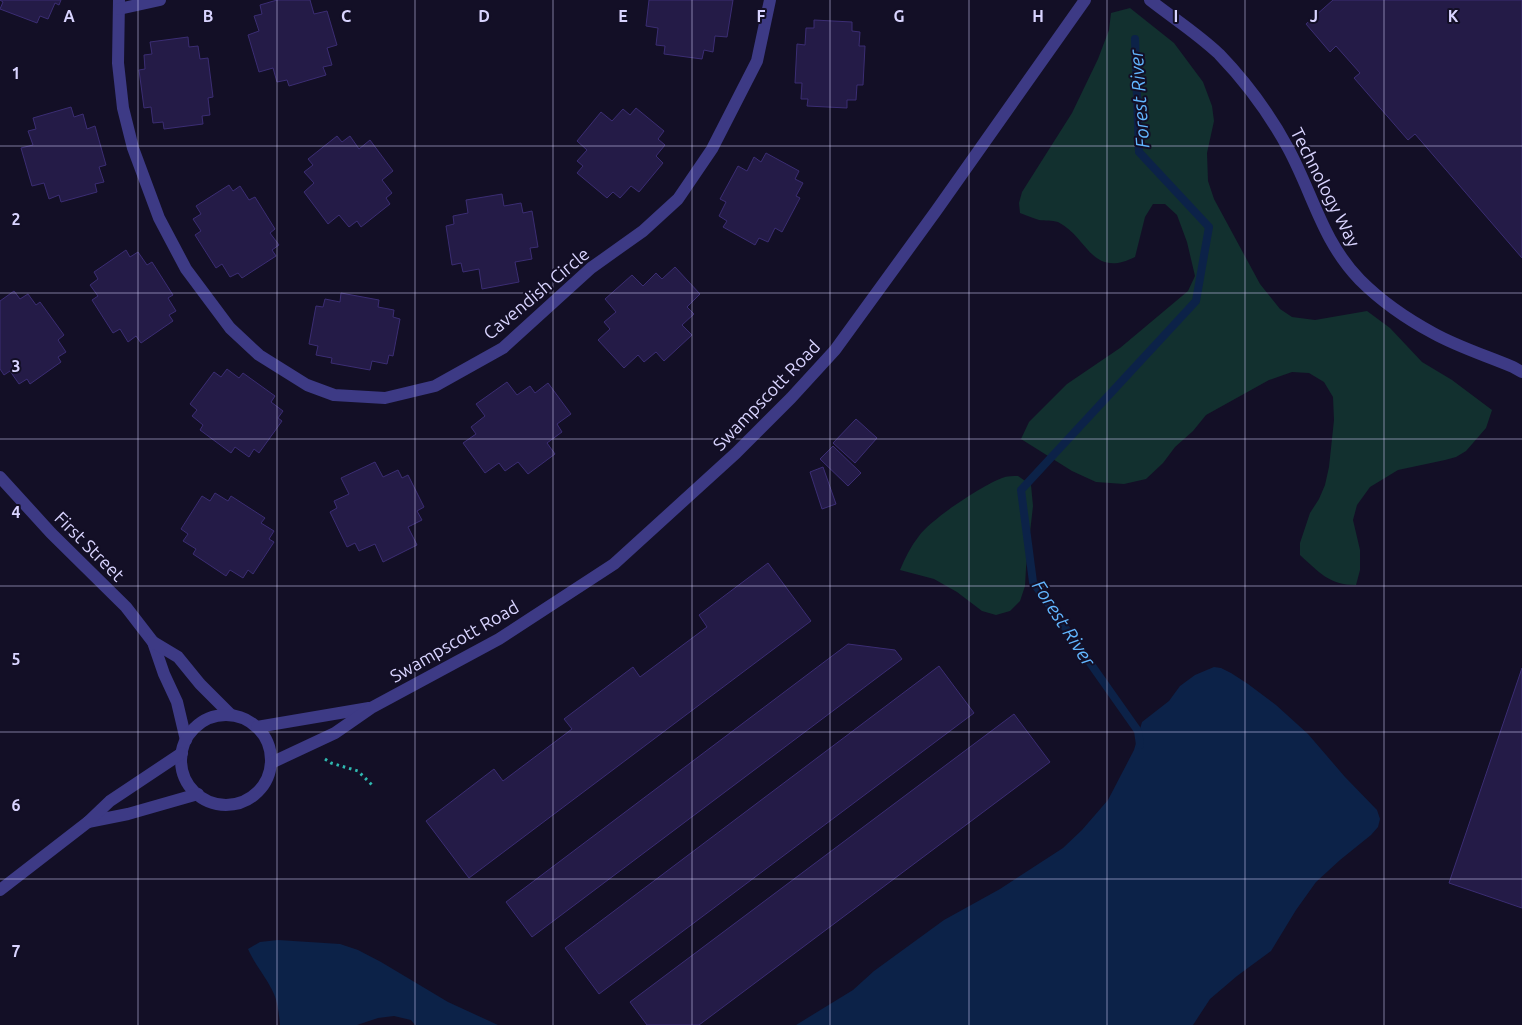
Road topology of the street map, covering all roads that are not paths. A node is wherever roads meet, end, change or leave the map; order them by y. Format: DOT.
graph roads {
  1 [pos="160,0"];
  2 [pos="770,0"];
  3 [pos="1084,0"];
  4 [pos="1150,0"];
  5 [pos="119,5"];
  6 [pos="1522,372"];
  7 [pos="0,477"];
  8 [pos="153,642"];
  9 [pos="371,708"];
  10 [pos="231,715"];
  11 [pos="257,727"];
  12 [pos="184,747"];
  13 [pos="271,764"];
  14 [pos="198,794"];
  15 [pos="88,822"];
  16 [pos="0,890"];
  1 -- 5 [label="street"];
  2 -- 5 [label="street, Cavendish Circle"];
  3 -- 9 [label="street, Swampscott Road"];
  4 -- 6 [label="street, Technology Way"];
  7 -- 8 [label="street, First Street"];
  8 -- 10 [label="street, First Street"];
  8 -- 12 [label="street, First Street"];
  9 -- 11 [label="street, Swampscott Road"];
  9 -- 13 [label="street, Swampscott Road"];
  10 -- 11 [label="street"];
  10 -- 12 [label="street"];
  11 -- 13 [label="street"];
  12 -- 14 [label="street"];
  12 -- 15 [label="street"];
  13 -- 14 [label="street"];
  14 -- 15 [label="street"];
  15 -- 16 [label="street"];
}
